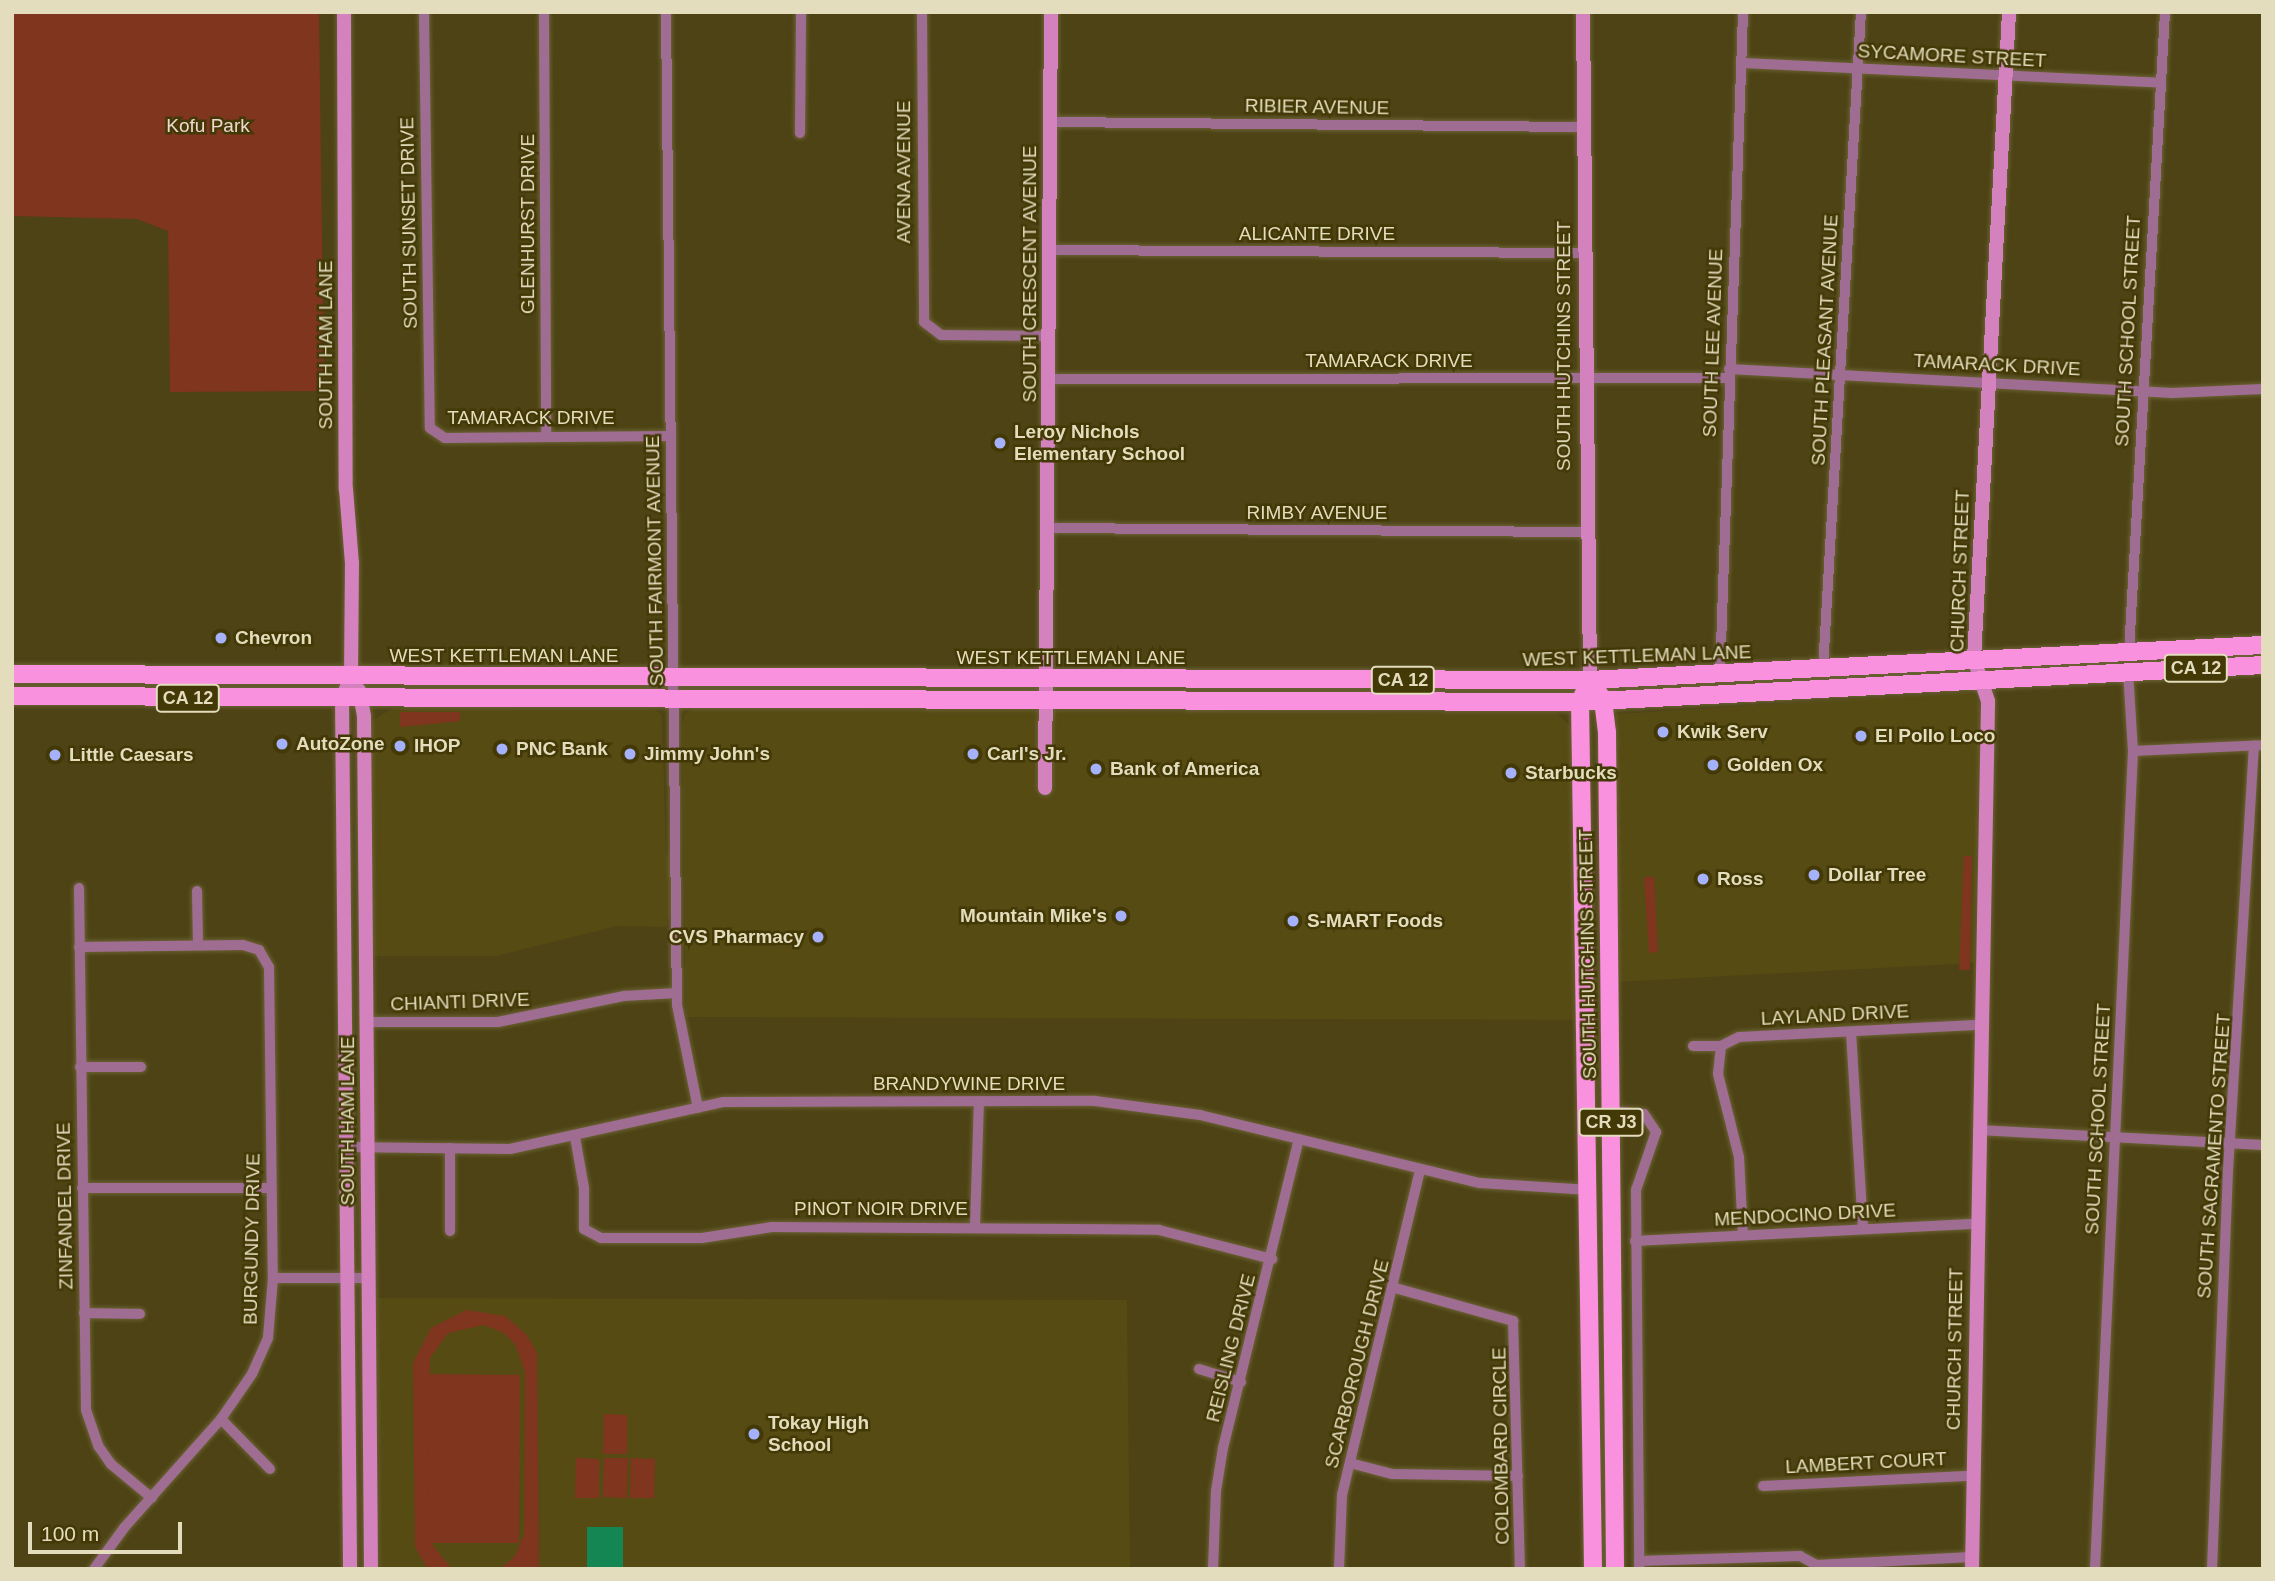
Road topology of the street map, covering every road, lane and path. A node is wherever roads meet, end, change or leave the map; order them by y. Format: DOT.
graph roads {
  1 [pos="344,12"];
  2 [pos="424,12"];
  3 [pos="544,12"];
  4 [pos="666,12"];
  5 [pos="801,12"];
  6 [pos="922,12"];
  7 [pos="1051,12"];
  8 [pos="1583,12"];
  9 [pos="1744,12"];
  10 [pos="1861,12"];
  11 [pos="2009,12"];
  12 [pos="2165,12"];
  13 [pos="1743,63"];
  14 [pos="1857,70"];
  15 [pos="2006,77"];
  16 [pos="2160,82"];
  17 [pos="1051,122"];
  18 [pos="1583,127"];
  19 [pos="800,133"];
  20 [pos="1049,250"];
  21 [pos="1584,253"];
  22 [pos="1048,336"];
  23 [pos="1840,373"];
  24 [pos="1729,374"];
  25 [pos="1049,379"];
  26 [pos="1586,379"];
  27 [pos="1987,382"];
  28 [pos="2263,389"];
  29 [pos="2142,390"];
  30 [pos="434,433"];
  31 [pos="546,436"];
  32 [pos="671,436"];
  33 [pos="1047,528"];
  34 [pos="1586,532"];
  35 [pos="2263,645"];
  36 [pos="2129,652"];
  37 [pos="1974,659"];
  38 [pos="2263,665"];
  39 [pos="1823,669"];
  40 [pos="2128,672"];
  41 [pos="12,674"];
  42 [pos="1720,675"];
  43 [pos="351,677"];
  44 [pos="675,678"];
  45 [pos="1048,679"];
  46 [pos="1379,680"];
  47 [pos="1590,680"];
  48 [pos="1982,682"];
  49 [pos="12,696"];
  50 [pos="342,698"];
  51 [pos="364,698"];
  52 [pos="674,700"];
  53 [pos="1604,700"];
  54 [pos="1337,701"];
  55 [pos="1049,702"];
  56 [pos="1580,702"];
  57 [pos="2258,746"];
  58 [pos="2133,751"];
  59 [pos="1045,788"];
  60 [pos="1584,876"];
  61 [pos="79,888"];
  62 [pos="197,891"];
  63 [pos="1609,914"];
  64 [pos="198,945"];
  65 [pos="79,947"];
  66 [pos="677,993"];
  67 [pos="367,1022"];
  68 [pos="1980,1026"];
  69 [pos="1851,1032"];
  70 [pos="1693,1046"];
  71 [pos="1721,1046"];
  72 [pos="80,1067"];
  73 [pos="141,1067"];
  74 [pos="979,1101"];
  75 [pos="698,1108"];
  76 [pos="1611,1111"];
  77 [pos="1978,1130"];
  78 [pos="575,1137"];
  79 [pos="2116,1137"];
  80 [pos="1299,1139"];
  81 [pos="2232,1143"];
  82 [pos="2263,1145"];
  83 [pos="343,1147"];
  84 [pos="368,1147"];
  85 [pos="450,1148"];
  86 [pos="1420,1170"];
  87 [pos="82,1188"];
  88 [pos="271,1188"];
  89 [pos="1590,1190"];
  90 [pos="1976,1224"];
  91 [pos="975,1227"];
  92 [pos="1863,1229"];
  93 [pos="450,1231"];
  94 [pos="1743,1235"];
  95 [pos="1635,1241"];
  96 [pos="1272,1259"];
  97 [pos="273,1278"];
  98 [pos="344,1278"];
  99 [pos="368,1278"];
  100 [pos="1395,1288"];
  101 [pos="84,1313"];
  102 [pos="141,1314"];
  103 [pos="1199,1369"];
  104 [pos="1241,1382"];
  105 [pos="220,1419"];
  106 [pos="1350,1462"];
  107 [pos="270,1469"];
  108 [pos="1518,1476"];
  109 [pos="1971,1476"];
  110 [pos="1763,1486"];
  111 [pos="152,1498"];
  112 [pos="1972,1563"];
  113 [pos="1639,1565"];
  114 [pos="1816,1567"];
  115 [pos="94,1569"];
  116 [pos="350,1569"];
  117 [pos="371,1569"];
  118 [pos="1213,1569"];
  119 [pos="1339,1569"];
  120 [pos="1520,1569"];
  121 [pos="1592,1569"];
  122 [pos="1615,1569"];
  123 [pos="2095,1569"];
  124 [pos="2213,1569"];
  1 -- 43 [label="main road, SOUTH HAM LANE"];
  2 -- 30 [label="street, SOUTH SUNSET DRIVE"];
  3 -- 31 [label="street, GLENHURST DRIVE"];
  4 -- 32 [label="street, SOUTH FAIRMONT AVENUE"];
  5 -- 19 [label="street"];
  6 -- 22 [label="street, AVENA AVENUE"];
  7 -- 17 [label="main road, SOUTH CRESCENT AVENUE"];
  8 -- 18 [label="main road, SOUTH HUTCHINS STREET"];
  9 -- 13 [label="street, SOUTH LEE AVENUE"];
  10 -- 14 [label="street, SOUTH PLEASANT AVENUE"];
  11 -- 15 [label="main road, CHURCH STREET"];
  12 -- 16 [label="street, SOUTH SCHOOL STREET"];
  13 -- 14 [label="street, SYCAMORE STREET"];
  13 -- 24 [label="street, SOUTH LEE AVENUE"];
  14 -- 15 [label="street, SYCAMORE STREET"];
  14 -- 23 [label="street, SOUTH PLEASANT AVENUE"];
  15 -- 16 [label="street, SYCAMORE STREET"];
  15 -- 27 [label="main road, CHURCH STREET"];
  16 -- 29 [label="street, SOUTH SCHOOL STREET"];
  17 -- 18 [label="street, RIBIER AVENUE"];
  17 -- 20 [label="main road, SOUTH CRESCENT AVENUE"];
  18 -- 21 [label="main road, SOUTH HUTCHINS STREET"];
  20 -- 21 [label="street, ALICANTE DRIVE"];
  20 -- 22 [label="main road, SOUTH CRESCENT AVENUE"];
  21 -- 26 [label="main road, SOUTH HUTCHINS STREET"];
  22 -- 25 [label="main road, SOUTH CRESCENT AVENUE"];
  23 -- 24 [label="street, TAMARACK DRIVE"];
  23 -- 27 [label="street, TAMARACK DRIVE"];
  23 -- 39 [label="street, SOUTH PLEASANT AVENUE"];
  24 -- 26 [label="street, TAMARACK DRIVE"];
  24 -- 42 [label="street, SOUTH LEE AVENUE"];
  25 -- 26 [label="street, TAMARACK DRIVE"];
  25 -- 33 [label="main road, SOUTH CRESCENT AVENUE"];
  26 -- 34 [label="main road, SOUTH HUTCHINS STREET"];
  27 -- 29 [label="street, TAMARACK DRIVE"];
  27 -- 37 [label="main road, CHURCH STREET"];
  28 -- 29 [label="street, TAMARACK DRIVE"];
  29 -- 36 [label="street, SOUTH SCHOOL STREET"];
  30 -- 31 [label="street, TAMARACK DRIVE"];
  31 -- 32 [label="street, TAMARACK DRIVE"];
  32 -- 44 [label="street, SOUTH FAIRMONT AVENUE"];
  33 -- 34 [label="street, RIMBY AVENUE"];
  33 -- 45 [label="main road, SOUTH CRESCENT AVENUE"];
  34 -- 47 [label="main road, SOUTH HUTCHINS STREET"];
  35 -- 36 [label="main road, CA 12"];
  36 -- 37 [label="main road, WEST KETTLEMAN LANE / CA 12"];
  37 -- 39 [label="main road, WEST KETTLEMAN LANE / CA 12"];
  37 -- 48 [label="main road, CHURCH STREET"];
  38 -- 40 [label="main road, CA 12"];
  39 -- 42 [label="main road, WEST KETTLEMAN LANE / CA 12"];
  40 -- 48 [label="main road, CA 12"];
  40 -- 58 [label="street, SOUTH SCHOOL STREET"];
  41 -- 43 [label="main road, WEST KETTLEMAN LANE / CA 12"];
  42 -- 47 [label="main road, WEST KETTLEMAN LANE / CA 12"];
  43 -- 44 [label="main road, WEST KETTLEMAN LANE / CA 12"];
  43 -- 50 [label="main road, SOUTH HAM LANE"];
  43 -- 51 [label="main road"];
  44 -- 45 [label="main road, WEST KETTLEMAN LANE / CA 12"];
  44 -- 52 [label="street, SOUTH FAIRMONT AVENUE"];
  45 -- 46 [label="main road, WEST KETTLEMAN LANE / CA 12"];
  45 -- 55 [label="main road, SOUTH CRESCENT AVENUE"];
  46 -- 47 [label="main road, WEST KETTLEMAN LANE / CA 12"];
  46 -- 54 [label="main road"];
  47 -- 53 [label="main road"];
  47 -- 56 [label="main road, SOUTH HUTCHINS STREET / CR J3"];
  48 -- 53 [label="main road, CA 12"];
  48 -- 68 [label="main road, CHURCH STREET"];
  49 -- 50 [label="main road, CA 12"];
  50 -- 51 [label="main road, CA 12"];
  50 -- 83 [label="main road, SOUTH HAM LANE"];
  51 -- 52 [label="main road, CA 12"];
  51 -- 67 [label="main road, SOUTH HAM LANE"];
  52 -- 55 [label="main road, CA 12"];
  52 -- 66 [label="street, SOUTH FAIRMONT AVENUE"];
  53 -- 56 [label="main road, CA 12"];
  53 -- 63 [label="main road, SOUTH HUTCHINS STREET / CR J3"];
  54 -- 55 [label="main road, CA 12"];
  54 -- 56 [label="main road, CA 12"];
  55 -- 59 [label="main road, SOUTH CRESCENT AVENUE"];
  56 -- 60 [label="main road, SOUTH HUTCHINS STREET / CR J3"];
  57 -- 58 [label="street"];
  57 -- 81 [label="street, SOUTH SACRAMENTO STREET"];
  58 -- 79 [label="street, SOUTH SCHOOL STREET"];
  60 -- 63 [label="main road"];
  60 -- 89 [label="main road, SOUTH HUTCHINS STREET / CR J3"];
  61 -- 65 [label="street, ZINFANDEL DRIVE"];
  62 -- 64 [label="street"];
  63 -- 76 [label="main road, SOUTH HUTCHINS STREET / CR J3"];
  64 -- 65 [label="street"];
  64 -- 88 [label="street, BURGUNDY DRIVE"];
  65 -- 72 [label="street, ZINFANDEL DRIVE"];
  66 -- 67 [label="street, CHIANTI DRIVE"];
  66 -- 75 [label="street, SOUTH FAIRMONT AVENUE"];
  67 -- 84 [label="main road, SOUTH HAM LANE"];
  68 -- 69 [label="street, LAYLAND DRIVE"];
  68 -- 77 [label="main road, CHURCH STREET"];
  69 -- 71 [label="street, LAYLAND DRIVE"];
  69 -- 92 [label="street"];
  70 -- 71 [label="street, LAYLAND DRIVE"];
  71 -- 94 [label="street"];
  72 -- 73 [label="street"];
  72 -- 87 [label="street, ZINFANDEL DRIVE"];
  74 -- 75 [label="street, BRANDYWINE DRIVE"];
  74 -- 80 [label="street, BRANDYWINE DRIVE"];
  74 -- 91 [label="street"];
  75 -- 78 [label="street, BRANDYWINE DRIVE"];
  76 -- 95 [label="street"];
  76 -- 122 [label="main road, SOUTH HUTCHINS STREET / CR J3"];
  77 -- 79 [label="street"];
  77 -- 90 [label="main road, CHURCH STREET"];
  78 -- 85 [label="street, BRANDYWINE DRIVE"];
  78 -- 91 [label="street, PINOT NOIR DRIVE"];
  79 -- 81 [label="street"];
  79 -- 123 [label="street, SOUTH SCHOOL STREET"];
  80 -- 86 [label="street, BRANDYWINE DRIVE"];
  80 -- 96 [label="street, REISLING DRIVE"];
  81 -- 82 [label="street"];
  81 -- 124 [label="street, SOUTH SACRAMENTO STREET"];
  83 -- 84 [label="street, BRANDYWINE DRIVE"];
  83 -- 98 [label="main road, SOUTH HAM LANE"];
  84 -- 85 [label="street, BRANDYWINE DRIVE"];
  84 -- 99 [label="main road, SOUTH HAM LANE"];
  85 -- 93 [label="street"];
  86 -- 89 [label="street, BRANDYWINE DRIVE"];
  86 -- 100 [label="street, SCARBOROUGH DRIVE"];
  87 -- 88 [label="street"];
  87 -- 101 [label="street, ZINFANDEL DRIVE"];
  88 -- 97 [label="street, BURGUNDY DRIVE"];
  89 -- 121 [label="main road, SOUTH HUTCHINS STREET / CR J3"];
  90 -- 92 [label="street, MENDOCINO DRIVE"];
  90 -- 109 [label="main road, CHURCH STREET"];
  91 -- 96 [label="street, PINOT NOIR DRIVE"];
  92 -- 94 [label="street, MENDOCINO DRIVE"];
  94 -- 95 [label="street, MENDOCINO DRIVE"];
  95 -- 113 [label="street"];
  96 -- 104 [label="street, REISLING DRIVE"];
  97 -- 98 [label="street"];
  97 -- 105 [label="street, BURGUNDY DRIVE"];
  98 -- 99 [label="street"];
  98 -- 116 [label="main road, SOUTH HAM LANE"];
  99 -- 117 [label="main road, SOUTH HAM LANE"];
  100 -- 106 [label="street, SCARBOROUGH DRIVE"];
  100 -- 108 [label="street, COLOMBARD CIRCLE"];
  101 -- 102 [label="street"];
  101 -- 111 [label="street, ZINFANDEL DRIVE"];
  103 -- 104 [label="street"];
  104 -- 118 [label="street, REISLING DRIVE"];
  105 -- 107 [label="street"];
  105 -- 111 [label="street, BURGUNDY DRIVE"];
  106 -- 108 [label="street"];
  106 -- 119 [label="street, SCARBOROUGH DRIVE"];
  108 -- 120 [label="street, COLOMBARD CIRCLE"];
  109 -- 110 [label="street, LAMBERT COURT"];
  109 -- 112 [label="main road, CHURCH STREET"];
  111 -- 115 [label="street, BURGUNDY DRIVE"];
  112 -- 114 [label="street"];
  113 -- 114 [label="street"];
}
